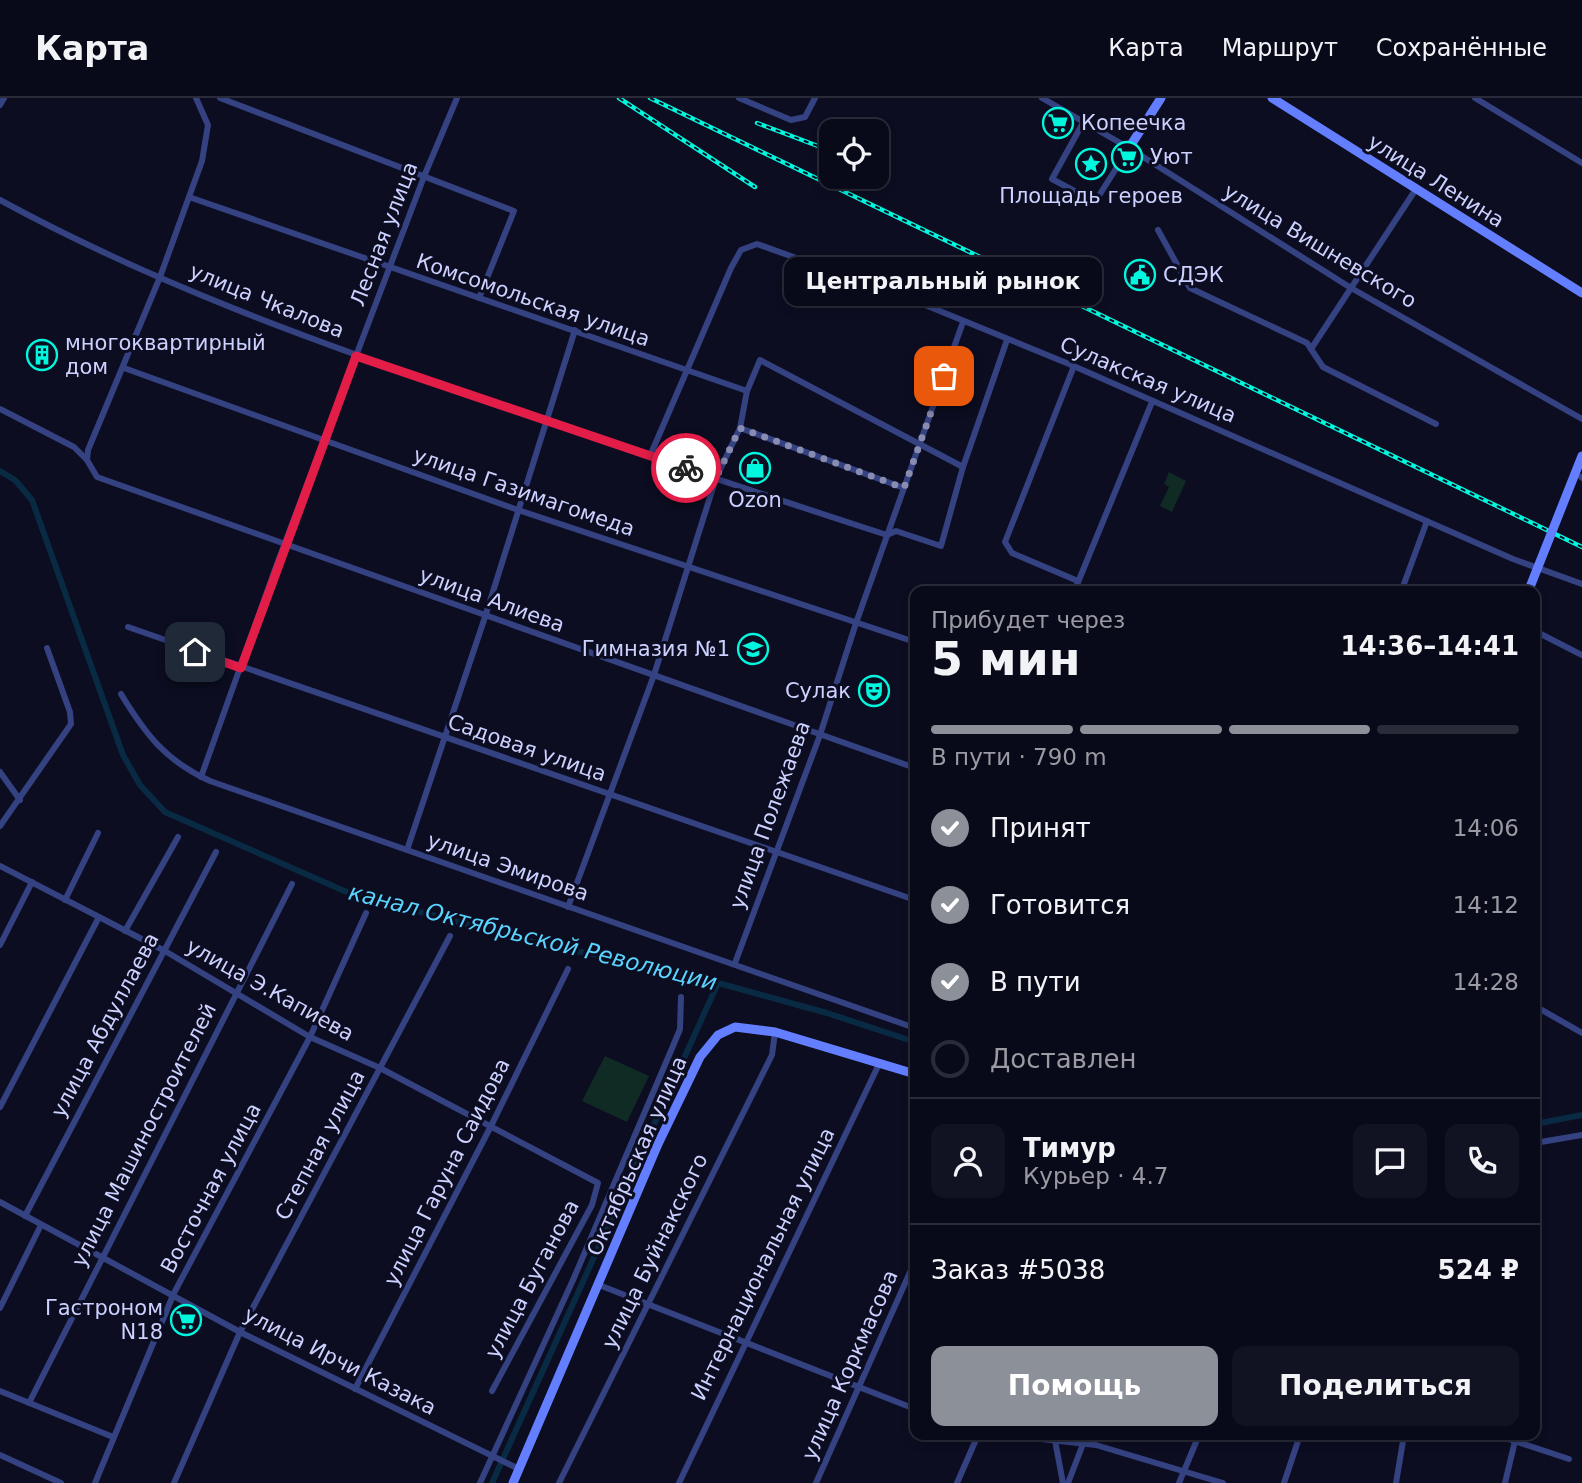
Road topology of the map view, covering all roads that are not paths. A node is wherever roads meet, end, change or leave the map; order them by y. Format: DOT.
graph roads {
  1 [pos="4,98"];
  2 [pos="196,98"];
  3 [pos="220,98"];
  4 [pos="457,98"];
  5 [pos="739,98"];
  6 [pos="815,98"];
  7 [pos="1042,98"];
  8 [pos="1161,98"];
  9 [pos="1272,98"];
  10 [pos="1475,98"];
  11 [pos="0,105"];
  12 [pos="1084,121"];
  13 [pos="1129,148"];
  14 [pos="1582,163"];
  15 [pos="425,174"];
  16 [pos="1416,189"];
  17 [pos="189,197"];
  18 [pos="0,200"];
  19 [pos="1158,230"];
  20 [pos="390,268"];
  21 [pos="160,277"];
  22 [pos="1352,288"];
  23 [pos="1582,293"];
  24 [pos="479,298"];
  25 [pos="963,322"];
  26 [pos="575,330"];
  27 [pos="1006,340"];
  28 [pos="1311,349"];
  29 [pos="356,356"];
  30 [pos="1074,366"];
  31 [pos="124,368"];
  32 [pos="684,372"];
  33 [pos="747,391"];
  34 [pos="1152,402"];
  35 [pos="0,410"];
  36 [pos="1582,419"];
  37 [pos="545,421"];
  38 [pos="1436,424"];
  39 [pos="740,428"];
  40 [pos="324,442"];
  41 [pos="919,446"];
  42 [pos="650,456"];
  43 [pos="1582,456"];
  44 [pos="87,460"];
  45 [pos="963,467"];
  46 [pos="716,478"];
  47 [pos="904,488"];
  48 [pos="518,510"];
  49 [pos="1427,521"];
  50 [pos="887,535"];
  51 [pos="285,543"];
  52 [pos="688,567"];
  53 [pos="1079,581"];
  54 [pos="1582,584"];
  55 [pos="1077,586"];
  56 [pos="1403,586"];
  57 [pos="1530,586"];
  58 [pos="485,617"];
  59 [pos="856,623"];
  60 [pos="128,627"];
  61 [pos="1540,634"];
  62 [pos="910,640"];
  63 [pos="47,648"];
  64 [pos="1582,655"];
  65 [pos="241,668"];
  66 [pos="654,675"];
  67 [pos="121,694"];
  68 [pos="820,735"];
  69 [pos="444,738"];
  70 [pos="910,766"];
  71 [pos="0,772"];
  72 [pos="201,777"];
  73 [pos="609,794"];
  74 [pos="20,800"];
  75 [pos="0,826"];
  76 [pos="98,833"];
  77 [pos="178,837"];
  78 [pos="407,850"];
  79 [pos="216,852"];
  80 [pos="774,852"];
  81 [pos="0,866"];
  82 [pos="32,882"];
  83 [pos="292,884"];
  84 [pos="910,898"];
  85 [pos="65,900"];
  86 [pos="568,907"];
  87 [pos="366,913"];
  88 [pos="99,917"];
  89 [pos="125,930"];
  90 [pos="450,936"];
  91 [pos="0,945"];
  92 [pos="165,951"];
  93 [pos="735,963"];
  94 [pos="568,969"];
  95 [pos="238,992"];
  96 [pos="681,997"];
  97 [pos="1540,1009"];
  98 [pos="910,1026"];
  99 [pos="775,1032"];
  100 [pos="1582,1033"];
  101 [pos="310,1037"];
  102 [pos="880,1061"];
  103 [pos="380,1068"];
  104 [pos="910,1072"];
  105 [pos="0,1107"];
  106 [pos="491,1126"];
  107 [pos="1582,1135"];
  108 [pos="1540,1142"];
  109 [pos="598,1183"];
  110 [pos="0,1202"];
  111 [pos="25,1216"];
  112 [pos="41,1225"];
  113 [pos="100,1258"];
  114 [pos="910,1272"];
  115 [pos="599,1285"];
  116 [pos="174,1295"];
  117 [pos="648,1305"];
  118 [pos="0,1308"];
  119 [pos="240,1332"];
  120 [pos="745,1344"];
  121 [pos="355,1389"];
  122 [pos="858,1389"];
  123 [pos="0,1391"];
  124 [pos="492,1391"];
  125 [pos="29,1403"];
  126 [pos="910,1407"];
  127 [pos="113,1437"];
  128 [pos="976,1440"];
  129 [pos="1055,1440"];
  130 [pos="1064,1440"];
  131 [pos="1098,1440"];
  132 [pos="1197,1440"];
  133 [pos="1298,1440"];
  134 [pos="1403,1440"];
  135 [pos="1512,1440"];
  136 [pos="1515,1441"];
  137 [pos="1083,1444"];
  138 [pos="1096,1446"];
  139 [pos="0,1455"];
  140 [pos="492,1457"];
  141 [pos="1569,1459"];
  142 [pos="519,1469"];
  143 [pos="1184,1471"];
  144 [pos="61,1483"];
  145 [pos="95,1483"];
  146 [pos="174,1483"];
  147 [pos="480,1483"];
  148 [pos="513,1483"];
  149 [pos="559,1483"];
  150 [pos="679,1483"];
  151 [pos="816,1483"];
  152 [pos="957,1483"];
  153 [pos="1063,1483"];
  154 [pos="1068,1483"];
  155 [pos="1179,1483"];
  156 [pos="1223,1483"];
  157 [pos="1284,1483"];
  158 [pos="1396,1483"];
  159 [pos="1504,1483"];
  1 -- 11 [label="street"];
  2 -- 17 [label="street"];
  3 -- 15 [label="street"];
  4 -- 15 [label="street, Лесная улица"];
  5 -- 6 [label="street"];
  7 -- 12 [label="street, улица Вишневского"];
  8 -- 13 [label="street"];
  9 -- 16 [label="street, улица Ленина"];
  10 -- 14 [label="street"];
  12 -- 13 [label="street, улица Вишневского"];
  12 -- 13 [label="street"];
  13 -- 22 [label="street, улица Вишневского"];
  15 -- 20 [label="street, Лесная улица"];
  15 -- 24 [label="street"];
  16 -- 22 [label="street"];
  16 -- 23 [label="street, улица Ленина"];
  17 -- 20 [label="street, Комсомольская улица"];
  17 -- 21 [label="street"];
  18 -- 21 [label="street, улица Чкалова"];
  19 -- 28 [label="street"];
  20 -- 24 [label="street, Комсомольская улица"];
  20 -- 29 [label="street, Лесная улица"];
  21 -- 29 [label="street, улица Чкалова"];
  21 -- 31 [label="street"];
  22 -- 28 [label="street"];
  22 -- 36 [label="street, улица Вишневского"];
  24 -- 26 [label="street, Комсомольская улица"];
  25 -- 27 [label="street, Сулакская улица"];
  25 -- 32 [label="street, Сулакская улица"];
  25 -- 41 [label="street, улица Полежаева"];
  26 -- 32 [label="street, Комсомольская улица"];
  26 -- 37 [label="street"];
  27 -- 30 [label="street, Сулакская улица"];
  27 -- 45 [label="street"];
  28 -- 38 [label="street"];
  29 -- 37 [label="street, улица Чкалова"];
  29 -- 40 [label="street, Лесная улица"];
  30 -- 34 [label="street, Сулакская улица"];
  30 -- 53 [label="street"];
  31 -- 40 [label="street, улица Газимагомеда"];
  31 -- 44 [label="street"];
  32 -- 33 [label="street, Комсомольская улица"];
  32 -- 42 [label="street"];
  33 -- 39 [label="street"];
  33 -- 41 [label="street"];
  34 -- 49 [label="street, Сулакская улица"];
  34 -- 53 [label="street"];
  35 -- 44 [label="street"];
  37 -- 42 [label="street, улица Чкалова"];
  37 -- 48 [label="street"];
  39 -- 46 [label="street"];
  39 -- 47 [label="street"];
  40 -- 48 [label="street, улица Газимагомеда"];
  40 -- 51 [label="street, Лесная улица"];
  41 -- 45 [label="street"];
  41 -- 47 [label="street, улица Полежаева"];
  42 -- 46 [label="street, улица Чкалова"];
  43 -- 57 [label="street, bridge"];
  44 -- 51 [label="street, улица Алиева"];
  45 -- 50 [label="street, улица Чкалова"];
  46 -- 50 [label="street, улица Чкалова"];
  46 -- 52 [label="street"];
  47 -- 50 [label="street, улица Полежаева"];
  48 -- 52 [label="street, улица Газимагомеда"];
  48 -- 58 [label="street"];
  49 -- 54 [label="street, Сулакская улица"];
  49 -- 56 [label="street"];
  50 -- 59 [label="street, улица Полежаева"];
  51 -- 58 [label="street, улица Алиева"];
  51 -- 65 [label="street, Лесная улица"];
  52 -- 59 [label="street, улица Газимагомеда"];
  52 -- 66 [label="street"];
  53 -- 55 [label="street"];
  58 -- 66 [label="street, улица Алиева"];
  58 -- 69 [label="street"];
  59 -- 62 [label="street, улица Газимагомеда"];
  59 -- 68 [label="street, улица Полежаева"];
  60 -- 65 [label="street, Садовая улица"];
  61 -- 64 [label="street"];
  63 -- 74 [label="street"];
  65 -- 69 [label="street, Садовая улица"];
  65 -- 72 [label="street, Лесная улица"];
  66 -- 68 [label="street, улица Алиева"];
  66 -- 73 [label="street"];
  67 -- 72 [label="street, улица Эмирова"];
  68 -- 70 [label="street, улица Алиева"];
  68 -- 80 [label="street, улица Полежаева"];
  69 -- 73 [label="street, Садовая улица"];
  69 -- 78 [label="street"];
  71 -- 74 [label="street"];
  72 -- 78 [label="street, улица Эмирова"];
  73 -- 80 [label="street, Садовая улица"];
  73 -- 86 [label="street"];
  74 -- 75 [label="street"];
  76 -- 85 [label="street"];
  77 -- 89 [label="street"];
  78 -- 86 [label="street, улица Эмирова"];
  79 -- 92 [label="street, улица Абдуллаева"];
  80 -- 84 [label="street, Садовая улица"];
  80 -- 93 [label="street, улица Полежаева"];
  81 -- 82 [label="street, улица Э.Капиева"];
  82 -- 85 [label="street, улица Э.Капиева"];
  82 -- 91 [label="street"];
  83 -- 95 [label="street, улица Машиностроителей"];
  85 -- 88 [label="street, улица Э.Капиева"];
  86 -- 93 [label="street, улица Эмирова"];
  87 -- 101 [label="street, Восточная улица"];
  88 -- 89 [label="street, улица Э.Капиева"];
  88 -- 105 [label="street"];
  89 -- 92 [label="street, улица Э.Капиева"];
  90 -- 103 [label="street, Степная улица"];
  92 -- 95 [label="street, улица Э.Капиева"];
  92 -- 111 [label="street, улица Абдуллаева"];
  93 -- 98 [label="street, улица Эмирова"];
  94 -- 106 [label="street, улица Гаруна Саидова"];
  95 -- 101 [label="street, улица Э.Капиева"];
  95 -- 113 [label="street, улица Машиностроителей"];
  96 -- 140 [label="street"];
  97 -- 100 [label="street"];
  99 -- 102 [label="street, Октябрьская улица"];
  99 -- 115 [label="street, Октябрьская улица"];
  99 -- 117 [label="street, улица Буйнакского"];
  101 -- 103 [label="street, улица Э.Капиева"];
  101 -- 116 [label="street, Восточная улица"];
  102 -- 104 [label="street, Октябрьская улица"];
  102 -- 120 [label="street, Интернациональная улица"];
  103 -- 106 [label="street, улица Э.Капиева"];
  103 -- 119 [label="street, Степная улица"];
  106 -- 109 [label="street, улица Э.Капиева"];
  106 -- 121 [label="street, улица Гаруна Саидова"];
  107 -- 108 [label="street"];
  109 -- 124 [label="street, улица Буганова"];
  110 -- 111 [label="street, улица Ирчи Казака"];
  111 -- 112 [label="street, улица Ирчи Казака"];
  112 -- 113 [label="street, улица Ирчи Казака"];
  112 -- 118 [label="street"];
  113 -- 116 [label="street, улица Ирчи Казака"];
  113 -- 125 [label="street, улица Машиностроителей"];
  114 -- 122 [label="street, улица Коркмасова"];
  115 -- 117 [label="street"];
  115 -- 142 [label="street, Октябрьская улица"];
  116 -- 119 [label="street, улица Ирчи Казака"];
  116 -- 127 [label="street, Восточная улица"];
  117 -- 120 [label="street"];
  117 -- 149 [label="street, улица Буйнакского"];
  119 -- 121 [label="street, улица Ирчи Казака"];
  119 -- 146 [label="street, Степная улица"];
  120 -- 122 [label="street"];
  120 -- 150 [label="street, Интернациональная улица"];
  121 -- 140 [label="street, улица Ирчи Казака"];
  122 -- 126 [label="street"];
  122 -- 151 [label="street, улица Коркмасова"];
  123 -- 125 [label="street"];
  125 -- 127 [label="street"];
  127 -- 145 [label="street, Восточная улица"];
  128 -- 152 [label="street"];
  129 -- 153 [label="street"];
  130 -- 137 [label="street"];
  131 -- 138 [label="street"];
  132 -- 143 [label="street"];
  133 -- 157 [label="street"];
  134 -- 158 [label="street"];
  135 -- 136 [label="street"];
  136 -- 141 [label="street"];
  136 -- 159 [label="street"];
  137 -- 138 [label="street"];
  137 -- 154 [label="street"];
  138 -- 143 [label="street"];
  139 -- 144 [label="street"];
  140 -- 142 [label="street, улица Ирчи Казака"];
  140 -- 147 [label="street"];
  142 -- 148 [label="street, Октябрьская улица"];
  143 -- 155 [label="street"];
  143 -- 156 [label="street"];
}
